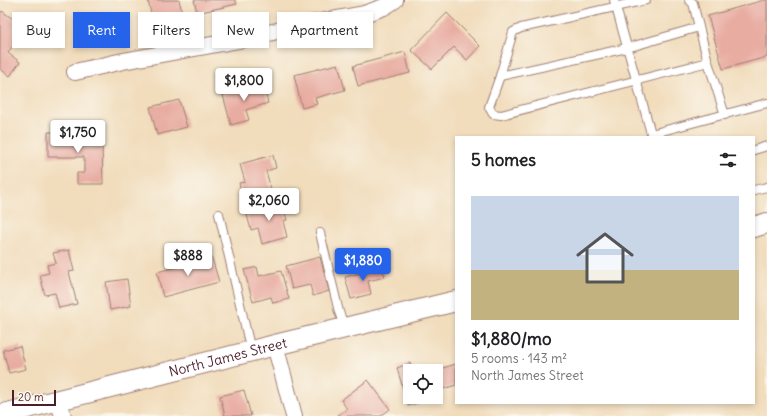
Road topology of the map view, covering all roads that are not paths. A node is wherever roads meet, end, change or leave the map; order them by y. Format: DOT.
graph roads {
  1 [pos="394,0"];
  2 [pos="646,0"];
  3 [pos="689,0"];
  4 [pos="615,4"];
  5 [pos="699,28"];
  6 [pos="627,48"];
  7 [pos="708,62"];
  8 [pos="74,72"];
  9 [pos="500,76"];
  10 [pos="636,81"];
  11 [pos="767,103"];
  12 [pos="725,115"];
  13 [pos="651,135"];
  14 [pos="767,146"];
  15 [pos="755,150"];
  16 [pos="767,187"];
  17 [pos="755,190"];
  18 [pos="219,214"];
  19 [pos="767,223"];
  20 [pos="755,227"];
  21 [pos="320,233"];
  22 [pos="455,301"];
  23 [pos="345,328"];
  24 [pos="275,345"];
  25 [pos="251,351"];
  26 [pos="60,408"];
  27 [pos="0,415"];
  28 [pos="294,416"];
  1 -- 8 [label="street"];
  2 -- 4 [label="lane"];
  3 -- 5 [label="lane"];
  4 -- 6 [label="lane"];
  4 -- 9 [label="lane"];
  5 -- 6 [label="lane"];
  5 -- 7 [label="lane"];
  6 -- 9 [label="lane"];
  6 -- 10 [label="lane"];
  7 -- 10 [label="lane"];
  7 -- 12 [label="lane"];
  9 -- 10 [label="lane"];
  10 -- 13 [label="lane"];
  11 -- 12 [label="lane"];
  12 -- 13 [label="lane"];
  14 -- 15 [label="lane"];
  16 -- 17 [label="lane"];
  18 -- 25 [label="lane"];
  19 -- 20 [label="street"];
  21 -- 23 [label="lane"];
  22 -- 23 [label="street, North James Street"];
  23 -- 24 [label="street, North James Street"];
  24 -- 25 [label="street, North James Street"];
  24 -- 28 [label="street"];
  25 -- 26 [label="street, North James Street"];
  26 -- 27 [label="street, North James Street"];
}
